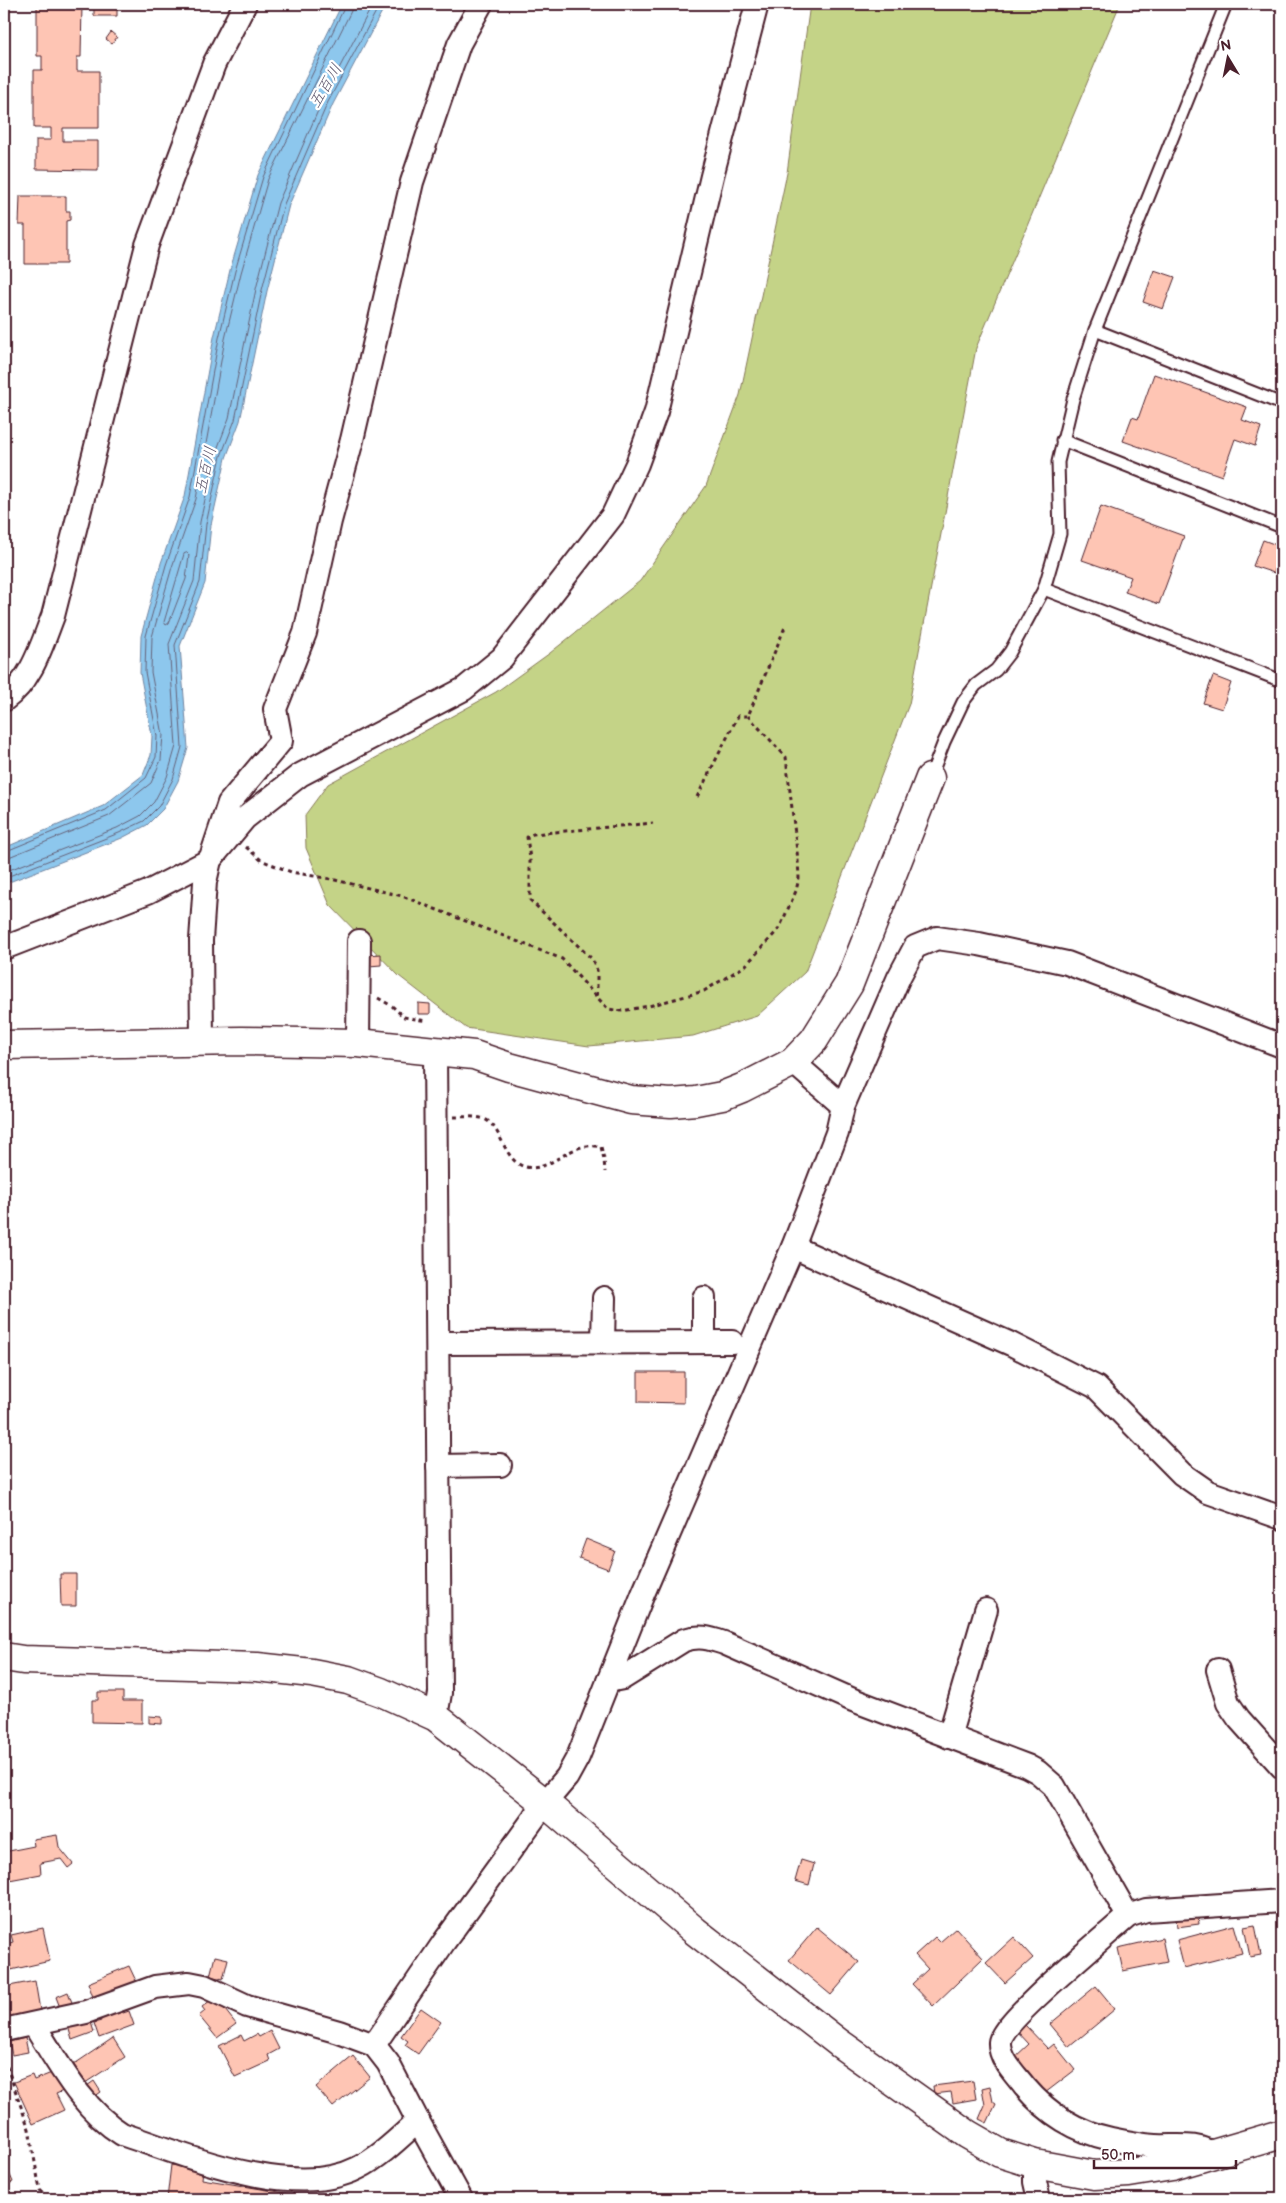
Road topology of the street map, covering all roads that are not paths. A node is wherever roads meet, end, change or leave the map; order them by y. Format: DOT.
graph roads {
  1 [pos="245,4"];
  2 [pos="481,4"];
  3 [pos="757,4"];
  4 [pos="1226,4"];
  5 [pos="1095,330"];
  6 [pos="1282,404"];
  7 [pos="1062,440"];
  8 [pos="1282,528"];
  9 [pos="1044,589"];
  10 [pos="1282,681"];
  11 [pos="4,700"];
  12 [pos="930,778"];
  13 [pos="210,860"];
  14 [pos="359,940"];
  15 [pos="4,948"];
  16 [pos="202,1042"];
  17 [pos="358,1043"];
  18 [pos="4,1045"];
  19 [pos="1282,1046"];
  20 [pos="435,1050"];
  21 [pos="793,1062"];
  22 [pos="843,1106"];
  23 [pos="793,1246"];
  24 [pos="604,1298"];
  25 [pos="704,1298"];
  26 [pos="704,1341"];
  27 [pos="603,1342"];
  28 [pos="732,1342"];
  29 [pos="438,1344"];
  30 [pos="500,1465"];
  31 [pos="438,1466"];
  32 [pos="1282,1518"];
  33 [pos="986,1610"];
  34 [pos="4,1657"];
  35 [pos="1218,1670"];
  36 [pos="608,1681"];
  37 [pos="436,1717"];
  38 [pos="949,1737"];
  39 [pos="1282,1767"];
  40 [pos="545,1803"];
  41 [pos="1282,1901"];
  42 [pos="1128,1916"];
  43 [pos="34,2025"];
  44 [pos="4,2030"];
  45 [pos="374,2045"];
  46 [pos="418,2121"];
  47 [pos="1282,2134"];
  48 [pos="1214,2155"];
  49 [pos="1035,2164"];
  50 [pos="461,2199"];
  51 [pos="1039,2199"];
  1 -- 11 [label="street"];
  2 -- 13 [label="street"];
  3 -- 13 [label="street"];
  4 -- 5 [label="lane"];
  5 -- 6 [label="lane"];
  5 -- 7 [label="lane"];
  7 -- 8 [label="lane"];
  7 -- 9 [label="lane"];
  9 -- 10 [label="lane"];
  9 -- 12 [label="lane"];
  12 -- 21 [label="street"];
  13 -- 15 [label="street"];
  13 -- 16 [label="street"];
  14 -- 17 [label="street"];
  16 -- 17 [label="street"];
  16 -- 18 [label="street"];
  17 -- 20 [label="street"];
  19 -- 22 [label="street"];
  20 -- 21 [label="street"];
  20 -- 29 [label="street"];
  21 -- 22 [label="street"];
  22 -- 23 [label="street"];
  23 -- 32 [label="street"];
  23 -- 36 [label="street"];
  24 -- 27 [label="street"];
  25 -- 26 [label="street"];
  26 -- 27 [label="street"];
  26 -- 28 [label="street"];
  27 -- 29 [label="street"];
  29 -- 31 [label="street"];
  30 -- 31 [label="street"];
  31 -- 37 [label="street"];
  33 -- 38 [label="street"];
  34 -- 37 [label="street"];
  35 -- 39 [label="street"];
  36 -- 38 [label="street"];
  36 -- 40 [label="street"];
  37 -- 40 [label="street"];
  38 -- 42 [label="street"];
  40 -- 45 [label="street"];
  40 -- 49 [label="street"];
  41 -- 42 [label="street"];
  42 -- 48 [label="street"];
  43 -- 44 [label="street"];
  43 -- 45 [label="street"];
  43 -- 46 [label="street"];
  45 -- 46 [label="street"];
  46 -- 50 [label="street"];
  47 -- 48 [label="street"];
  48 -- 49 [label="street"];
  49 -- 51 [label="street"];
}
